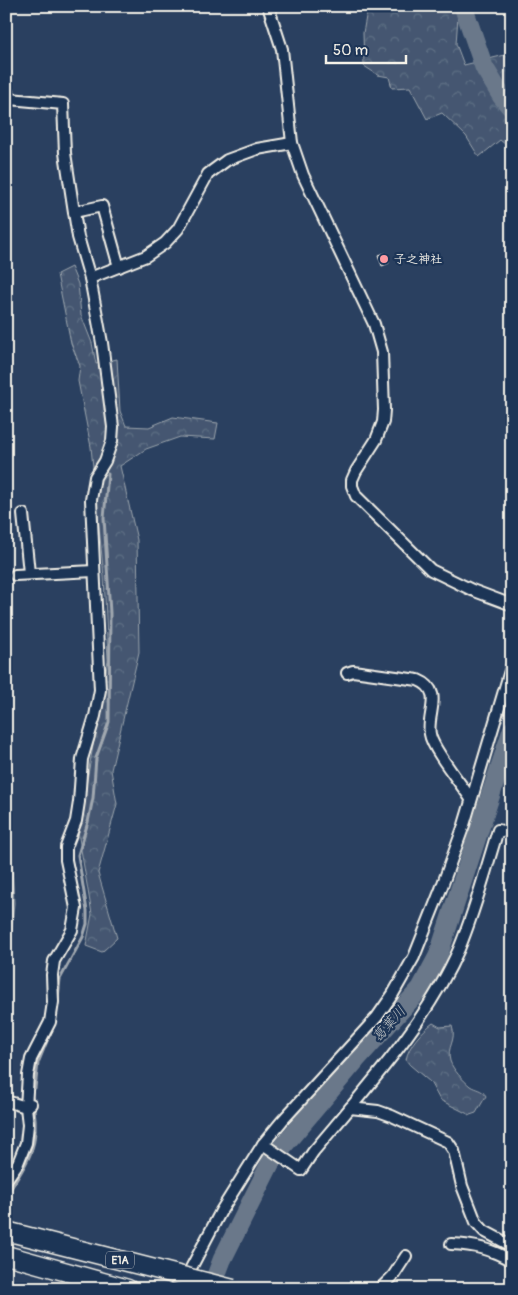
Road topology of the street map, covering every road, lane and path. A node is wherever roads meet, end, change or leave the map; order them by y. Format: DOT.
graph roads {
  1 [pos="268,6"];
  2 [pos="7,96"];
  3 [pos="292,144"];
  4 [pos="74,212"];
  5 [pos="119,267"];
  6 [pos="90,278"];
  7 [pos="23,514"];
  8 [pos="94,571"];
  9 [pos="29,573"];
  10 [pos="15,574"];
  11 [pos="512,605"];
  12 [pos="512,664"];
  13 [pos="347,673"];
  14 [pos="471,799"];
  15 [pos="512,833"];
  16 [pos="6,1102"];
  17 [pos="29,1105"];
  18 [pos="350,1108"];
  19 [pos="265,1145"];
  20 [pos="6,1180"];
  21 [pos="6,1231"];
  22 [pos="451,1244"];
  23 [pos="512,1246"];
  24 [pos="6,1255"];
  25 [pos="406,1256"];
  26 [pos="512,1261"];
  27 [pos="128,1289"];
  28 [pos="180,1289"];
  29 [pos="233,1289"];
  30 [pos="380,1289"];
  1 -- 3 [label="street"];
  2 -- 4 [label="street"];
  3 -- 5 [label="street"];
  3 -- 11 [label="street"];
  4 -- 5 [label="street"];
  4 -- 6 [label="street"];
  5 -- 6 [label="street"];
  6 -- 8 [label="street"];
  7 -- 9 [label="street"];
  8 -- 9 [label="street"];
  8 -- 17 [label="street"];
  9 -- 10 [label="street"];
  12 -- 14 [label="street"];
  13 -- 14 [label="street"];
  14 -- 19 [label="street"];
  15 -- 18 [label="street"];
  16 -- 17 [label="street"];
  17 -- 20 [label="street"];
  18 -- 19 [label="street"];
  18 -- 23 [label="street"];
  19 -- 28 [label="street"];
  21 -- 29 [label="highway, E1A, bridge"];
  22 -- 26 [label="street"];
  24 -- 27 [label="highway, E1A"];
  25 -- 30 [label="street"];
}
